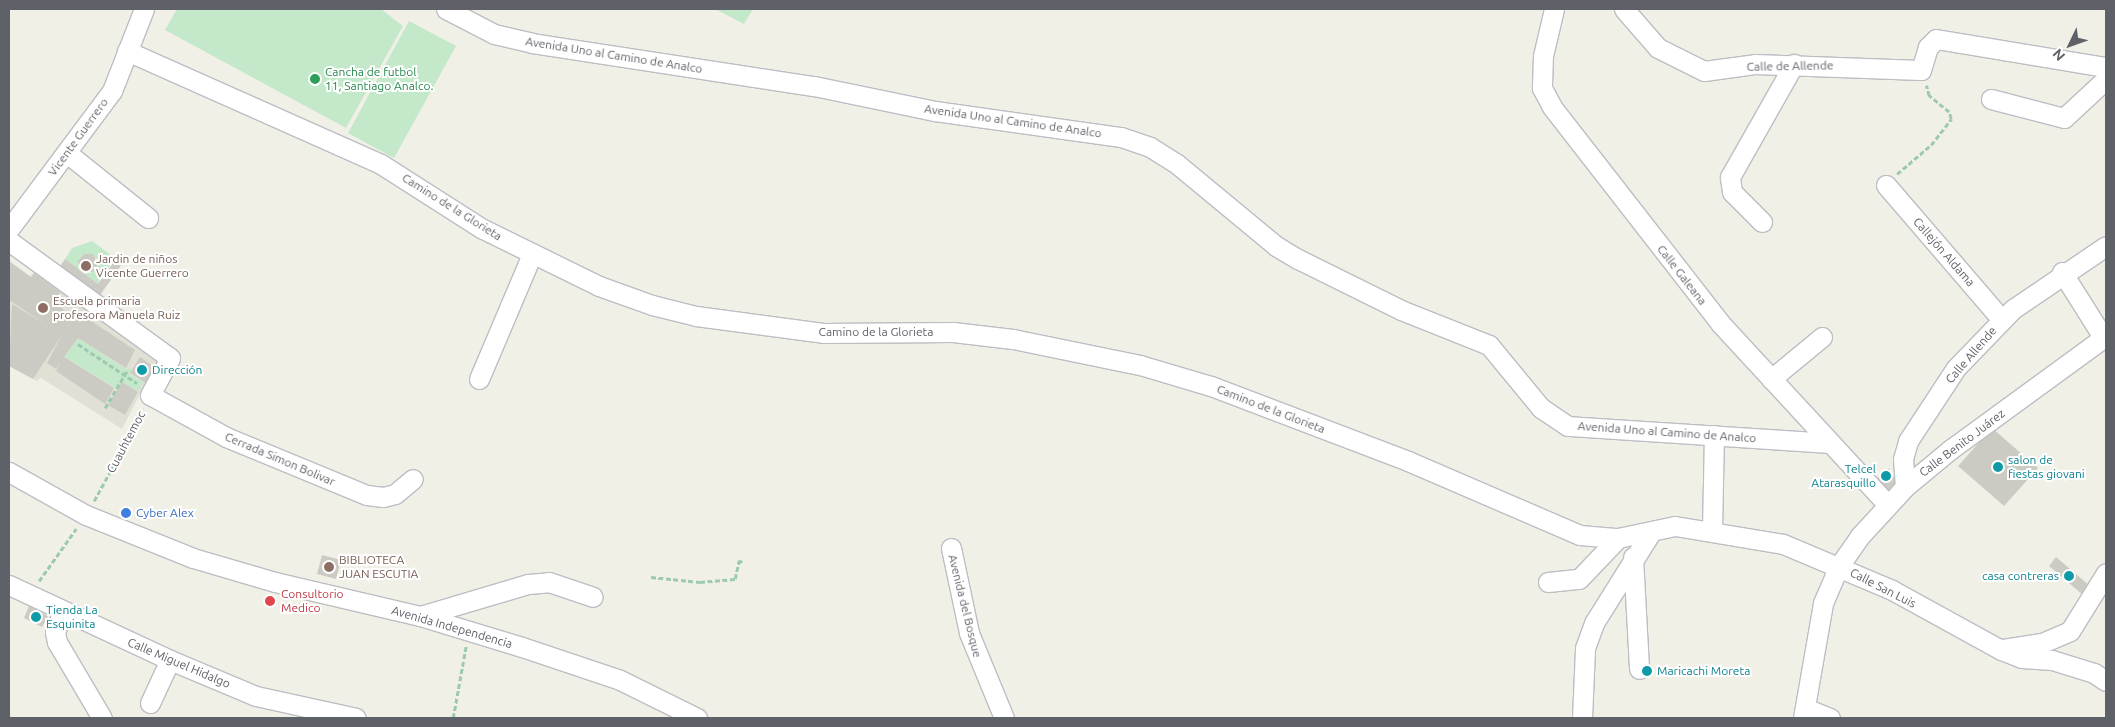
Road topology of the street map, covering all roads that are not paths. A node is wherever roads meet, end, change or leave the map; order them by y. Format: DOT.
graph roads {
  1 [pos="144,9"];
  2 [pos="446,9"];
  3 [pos="1624,9"];
  4 [pos="1549,11"];
  5 [pos="128,51"];
  6 [pos="1794,64"];
  7 [pos="2106,67"];
  8 [pos="2106,79"];
  9 [pos="1991,99"];
  10 [pos="67,154"];
  11 [pos="1886,185"];
  12 [pos="148,218"];
  13 [pos="1762,222"];
  14 [pos="9,229"];
  15 [pos="9,241"];
  16 [pos="2106,246"];
  17 [pos="532,254"];
  18 [pos="2062,272"];
  19 [pos="2002,320"];
  20 [pos="1822,337"];
  21 [pos="2104,337"];
  22 [pos="479,379"];
  23 [pos="1771,379"];
  24 [pos="150,395"];
  25 [pos="1714,435"];
  26 [pos="1828,443"];
  27 [pos="9,472"];
  28 [pos="413,479"];
  29 [pos="1904,487"];
  30 [pos="1887,504"];
  31 [pos="1712,530"];
  32 [pos="1651,532"];
  33 [pos="1618,538"];
  34 [pos="951,548"];
  35 [pos="1633,558"];
  36 [pos="1838,566"];
  37 [pos="2106,573"];
  38 [pos="1548,582"];
  39 [pos="9,585"];
  40 [pos="593,597"];
  41 [pos="63,611"];
  42 [pos="420,616"];
  43 [pos="2001,650"];
  44 [pos="170,660"];
  45 [pos="1639,669"];
  46 [pos="2106,681"];
  47 [pos="150,703"];
  48 [pos="1804,713"];
  49 [pos="102,718"];
  50 [pos="356,718"];
  51 [pos="697,718"];
  52 [pos="1004,718"];
  53 [pos="1582,718"];
  54 [pos="1830,718"];
  1 -- 5 [label="street, Vicente Guerrero"];
  2 -- 25 [label="street, Avenida Uno al Camino de Analco"];
  3 -- 6 [label="street, Calle de Allende"];
  4 -- 23 [label="street, Calle Galeana"];
  5 -- 10 [label="street, Vicente Guerrero"];
  5 -- 17 [label="street, Camino de la Glorieta"];
  6 -- 7 [label="street, Calle de Allende"];
  6 -- 13 [label="street"];
  8 -- 9 [label="street"];
  10 -- 12 [label="street"];
  10 -- 14 [label="street, Vicente Guerrero"];
  11 -- 19 [label="street, Callejón Aldama"];
  15 -- 24 [label="street, Cuauhtemoc"];
  16 -- 18 [label="street, Calle Allende"];
  17 -- 22 [label="street"];
  17 -- 33 [label="street, Camino de la Glorieta"];
  18 -- 19 [label="street, Calle Allende"];
  18 -- 21 [label="street, Calle Benito Juárez"];
  19 -- 29 [label="street, Calle Allende"];
  20 -- 23 [label="street"];
  21 -- 29 [label="street, Calle Benito Juárez"];
  23 -- 26 [label="street, Calle Galeana"];
  24 -- 28 [label="street, Cerrada Simon Bolivar"];
  25 -- 26 [label="street, Avenida Uno al Camino de Analco"];
  25 -- 31 [label="street"];
  26 -- 30 [label="street, Calle Galeana"];
  27 -- 42 [label="street, Avenida Independencia"];
  29 -- 30 [label="street, Calle Benito Juárez"];
  30 -- 36 [label="street, Calle Benito Juárez"];
  31 -- 32 [label="street, Calle San Luis"];
  31 -- 36 [label="street, Calle San Luis"];
  32 -- 33 [label="street, Camino de la Glorieta"];
  32 -- 35 [label="street"];
  33 -- 38 [label="street"];
  34 -- 52 [label="street, Avenida del Bosque"];
  35 -- 45 [label="street"];
  35 -- 53 [label="street"];
  36 -- 43 [label="street, Calle San Luis"];
  36 -- 48 [label="street, Calle Benito Juárez"];
  37 -- 43 [label="street"];
  39 -- 41 [label="street, Calle Miguel Hidalgo"];
  40 -- 42 [label="street"];
  41 -- 44 [label="street, Calle Miguel Hidalgo"];
  41 -- 49 [label="street"];
  42 -- 51 [label="street, Avenida Independencia"];
  43 -- 46 [label="street, Calle San Luis"];
  44 -- 47 [label="street"];
  44 -- 50 [label="street, Calle Miguel Hidalgo"];
  48 -- 54 [label="street"];
}
